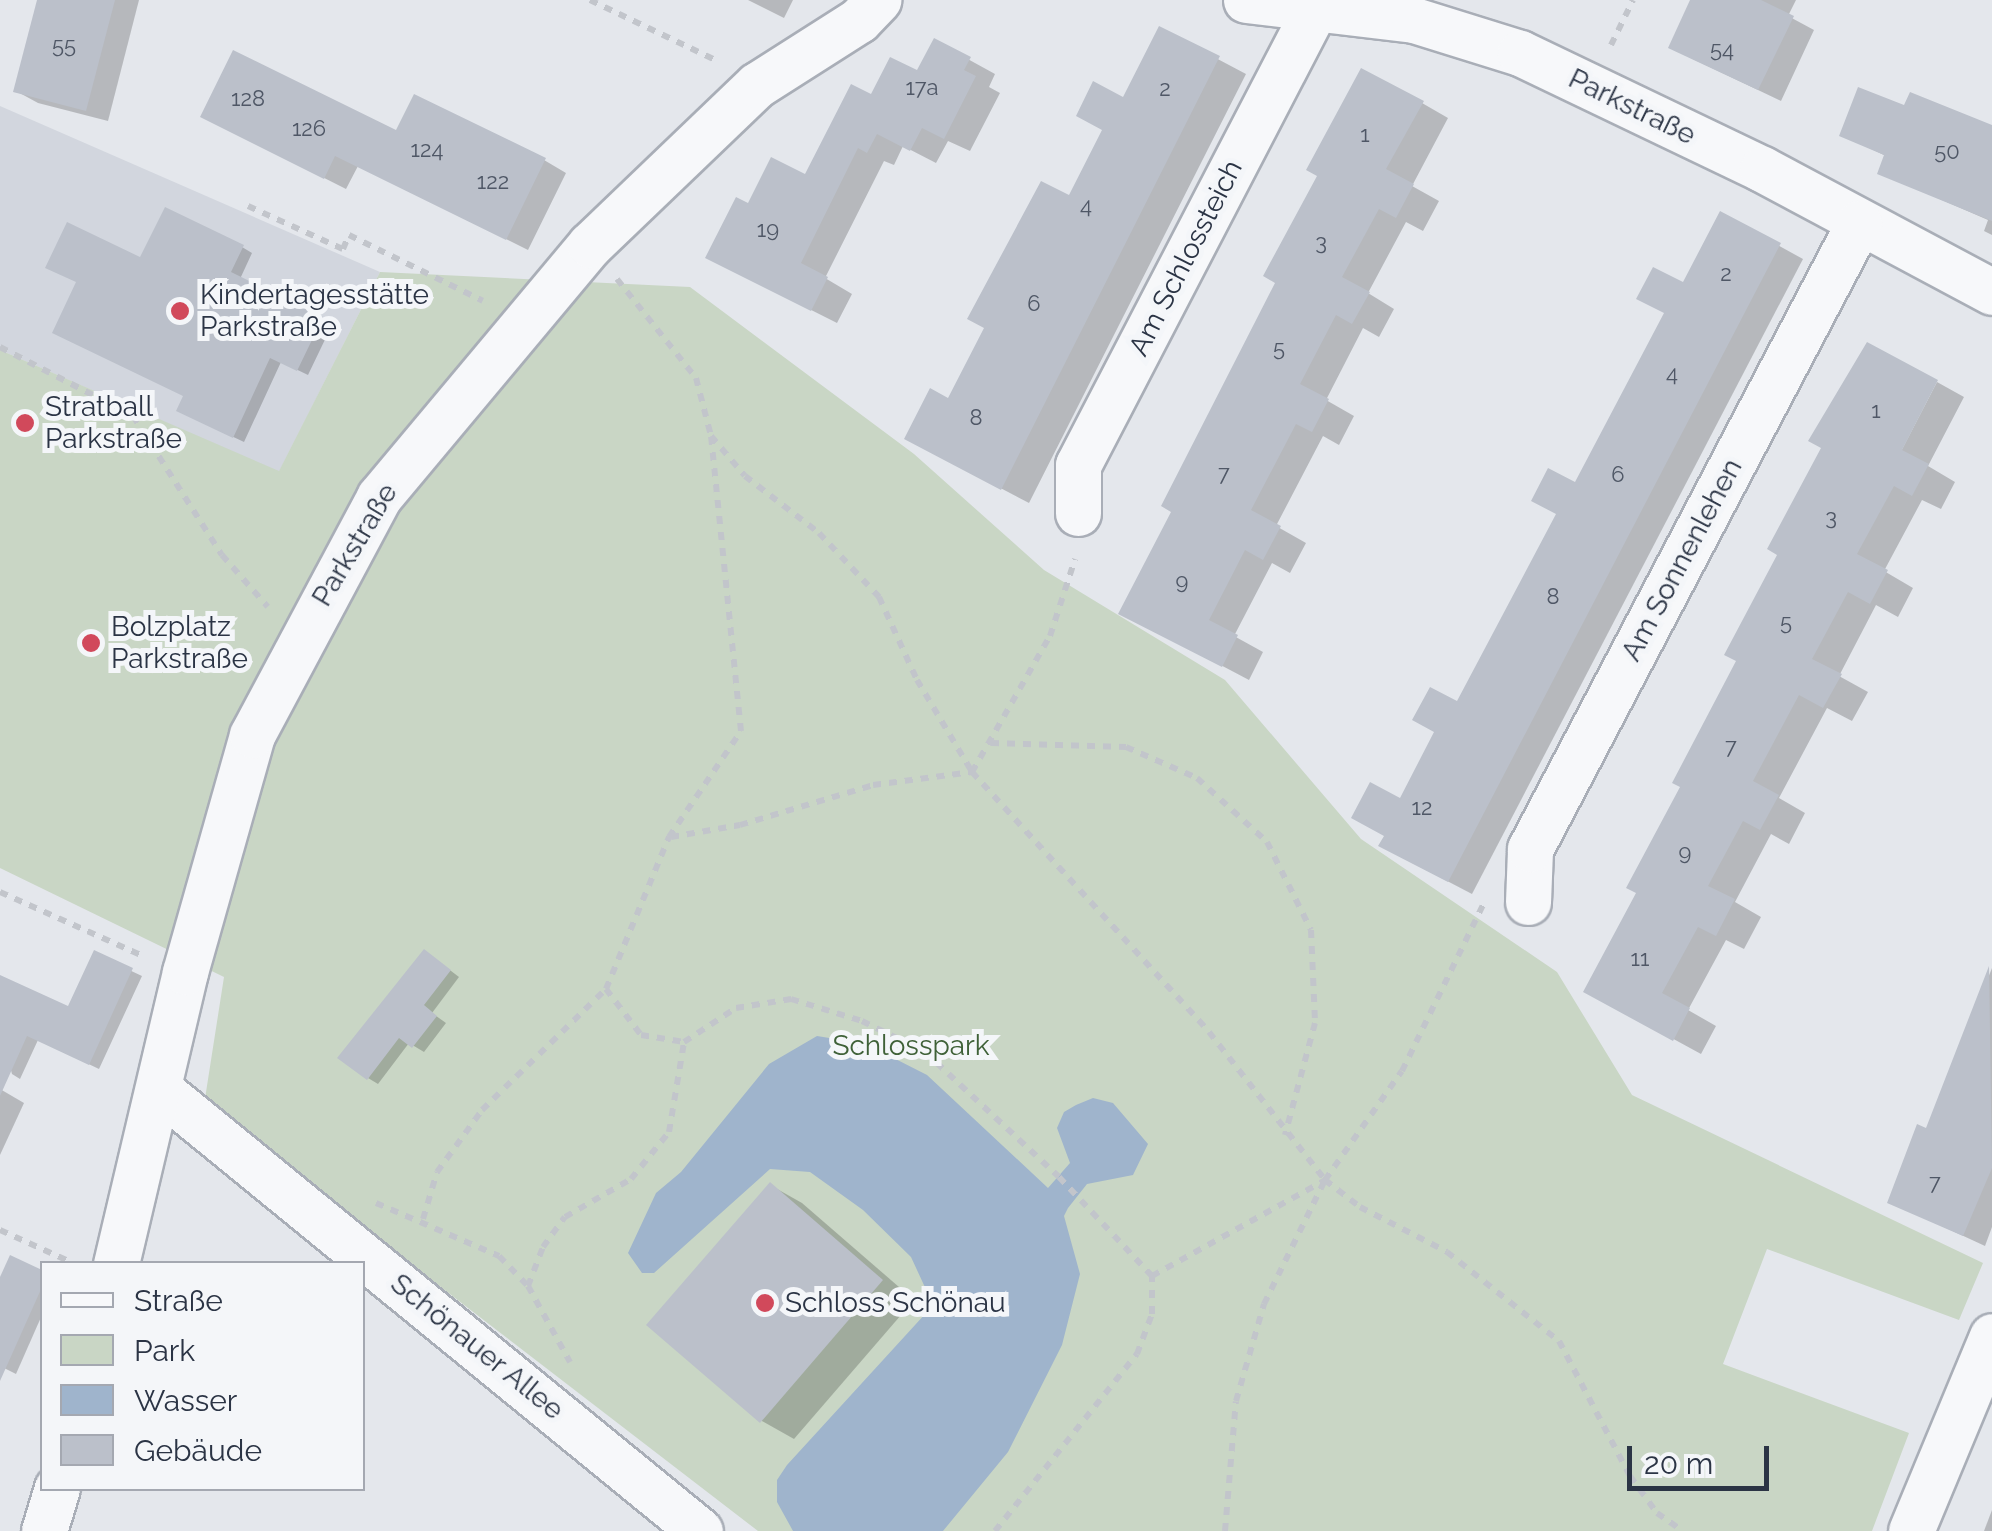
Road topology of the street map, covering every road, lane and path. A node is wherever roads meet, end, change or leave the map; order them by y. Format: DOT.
graph roads {
  1 [pos="590,0"];
  2 [pos="878,0"];
  3 [pos="1246,0"];
  4 [pos="1316,9"];
  5 [pos="762,82"];
  6 [pos="248,206"];
  7 [pos="1860,223"];
  8 [pos="590,244"];
  9 [pos="1992,292"];
  10 [pos="525,321"];
  11 [pos="0,347"];
  12 [pos="711,436"];
  13 [pos="1078,512"];
  14 [pos="299,641"];
  15 [pos="992,742"];
  16 [pos="972,772"];
  17 [pos="669,837"];
  18 [pos="0,892"];
  19 [pos="1528,902"];
  20 [pos="185,972"];
  21 [pos="606,989"];
  22 [pos="684,1042"];
  23 [pos="160,1090"];
  24 [pos="1285,1136"];
  25 [pos="1324,1180"];
  26 [pos="423,1219"];
  27 [pos="0,1230"];
  28 [pos="67,1261"];
  29 [pos="117,1261"];
  30 [pos="1152,1276"];
  31 [pos="528,1286"];
  32 [pos="1992,1336"];
  33 [pos="55,1491"];
  34 [pos="44,1531"];
  35 [pos="700,1531"];
  36 [pos="995,1531"];
  37 [pos="1225,1531"];
  38 [pos="1683,1531"];
  39 [pos="1911,1531"];
  1 -- 5 [label="path"];
  2 -- 5 [label="street, Parkstraße"];
  3 -- 4 [label="street, Parkstraße"];
  4 -- 7 [label="street, Parkstraße"];
  4 -- 13 [label="street, Am Schlossteich"];
  5 -- 8 [label="street, Parkstraße"];
  6 -- 10 [label="path"];
  7 -- 9 [label="street, Parkstraße"];
  7 -- 19 [label="street, Am Sonnenlehen"];
  8 -- 10 [label="street, Parkstraße"];
  8 -- 12 [label="path"];
  10 -- 14 [label="street, Parkstraße"];
  11 -- 14 [label="path"];
  12 -- 16 [label="path"];
  12 -- 17 [label="path"];
  13 -- 15 [label="path"];
  14 -- 20 [label="street, Parkstraße"];
  15 -- 16 [label="path"];
  15 -- 24 [label="path"];
  16 -- 17 [label="path"];
  16 -- 24 [label="path"];
  17 -- 21 [label="path"];
  18 -- 20 [label="path"];
  19 -- 25 [label="path"];
  20 -- 23 [label="street, Parkstraße"];
  21 -- 22 [label="path"];
  21 -- 26 [label="path"];
  22 -- 30 [label="path"];
  22 -- 31 [label="path"];
  23 -- 29 [label="street, Parkstraße"];
  23 -- 35 [label="street, Schönauer Allee"];
  24 -- 25 [label="path"];
  25 -- 30 [label="path"];
  25 -- 37 [label="path"];
  25 -- 38 [label="path"];
  27 -- 28 [label="path"];
  30 -- 36 [label="path"];
  32 -- 39 [label="street"];
  33 -- 34 [label="street"];
}
